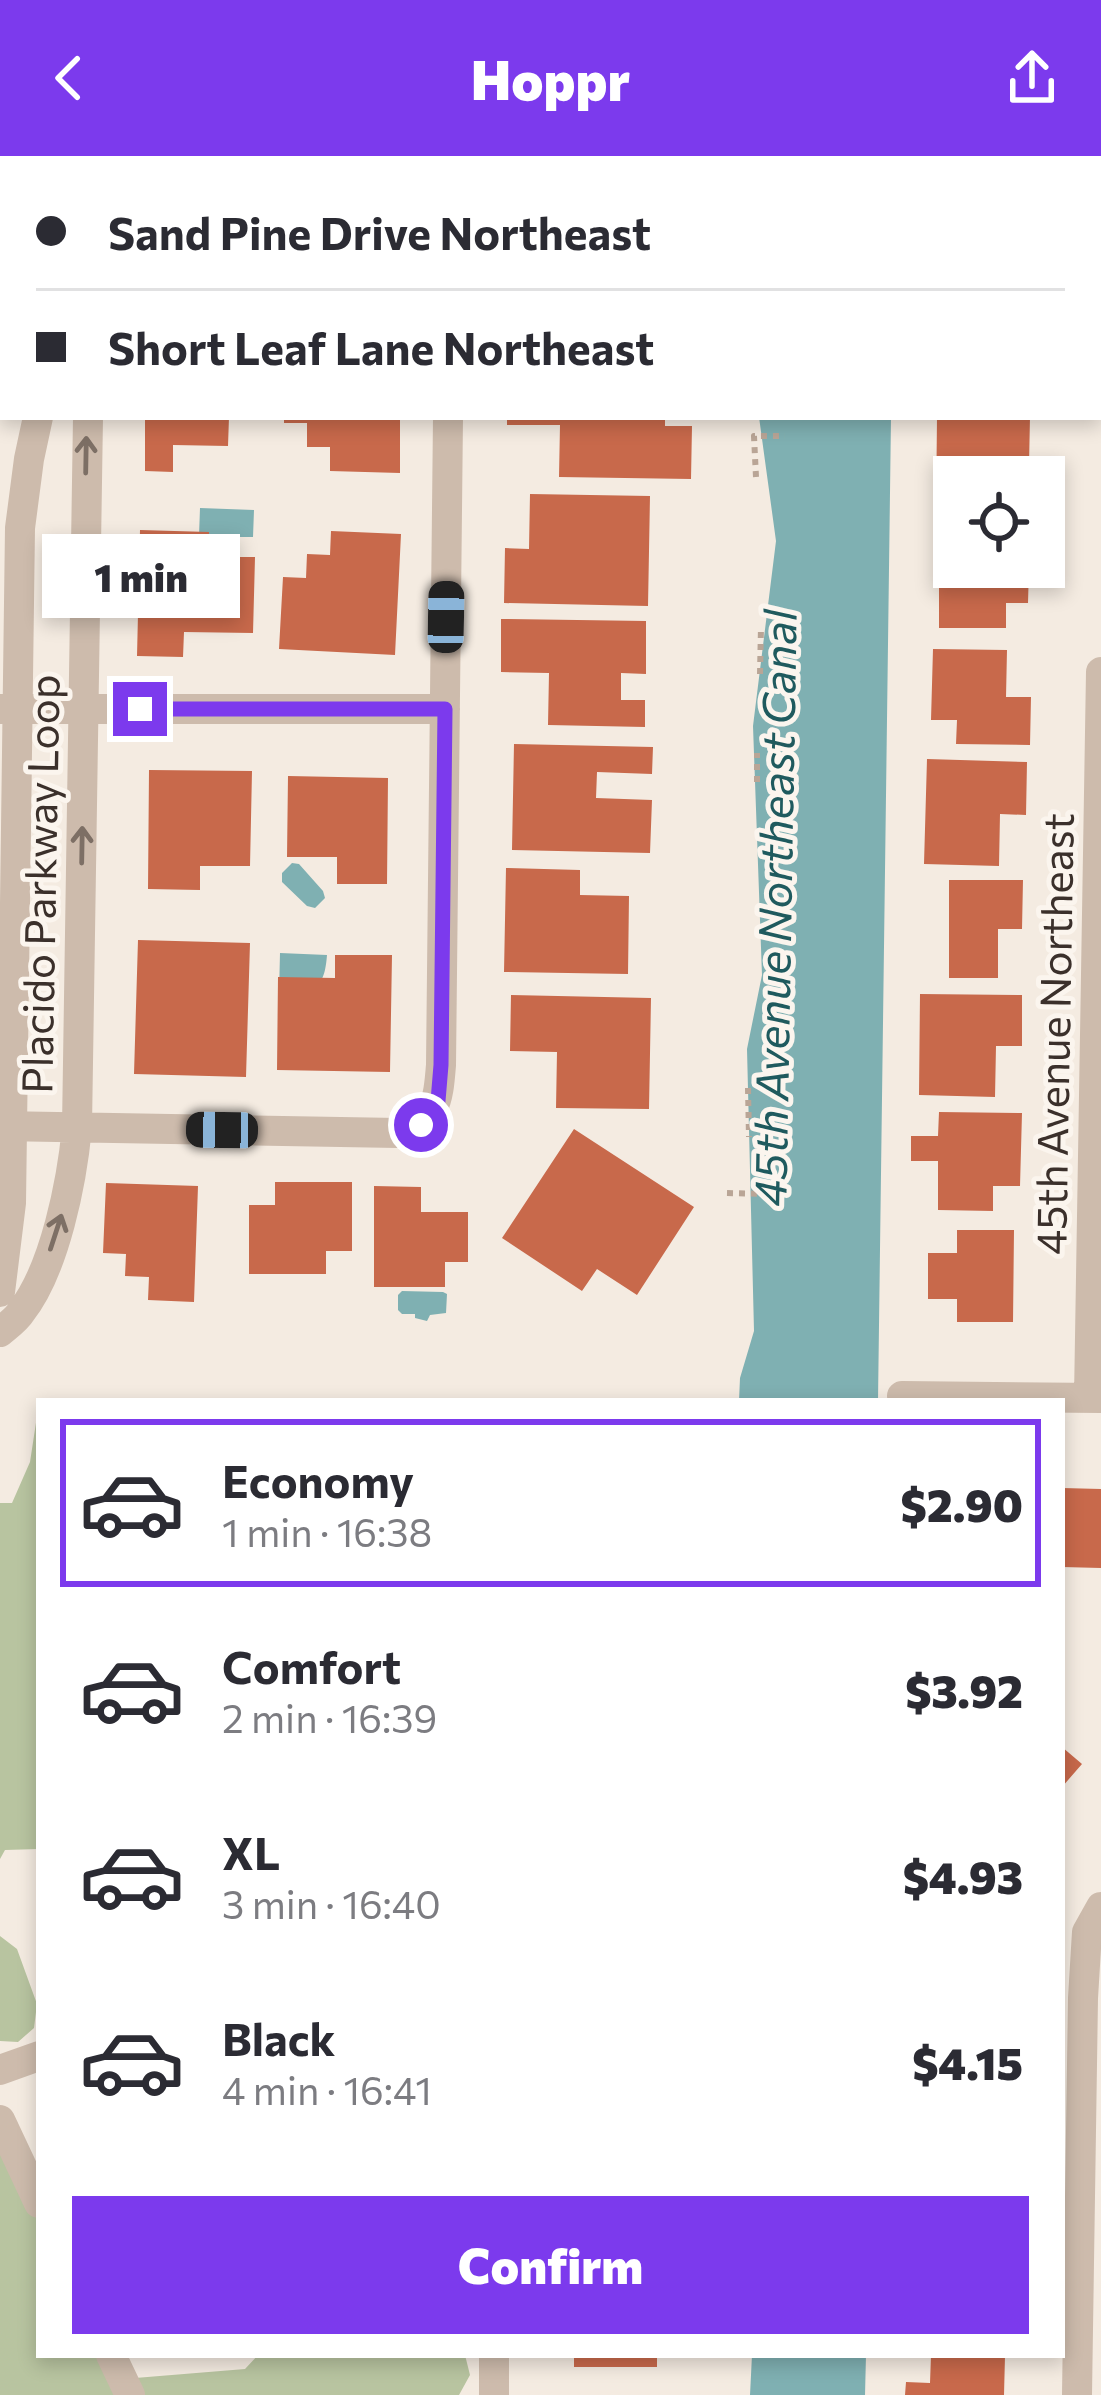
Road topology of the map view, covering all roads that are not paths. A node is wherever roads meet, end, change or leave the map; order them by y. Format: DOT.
graph roads {
  1 [pos="37,420"];
  2 [pos="88,420"];
  3 [pos="448,420"];
  4 [pos="1101,672"];
  5 [pos="8,709"];
  6 [pos="445,709"];
  7 [pos="85,710"];
  8 [pos="6,1126"];
  9 [pos="77,1127"];
  10 [pos="0,1292"];
  11 [pos="0,1332"];
  12 [pos="902,1396"];
  13 [pos="1095,1398"];
  14 [pos="1101,1906"];
  15 [pos="36,2057"];
  16 [pos="0,2070"];
  17 [pos="0,2120"];
  18 [pos="36,2197"];
  19 [pos="112,2358"];
  20 [pos="494,2358"];
  21 [pos="130,2395"];
  22 [pos="494,2395"];
  23 [pos="1077,2395"];
  1 -- 5 [label="street, Placido Parkway Loop"];
  7 -- 2 [label="street, Placido Parkway Loop, one-way"];
  3 -- 6 [label="street"];
  4 -- 13 [label="street, 45th Avenue Northeast"];
  5 -- 7 [label="street"];
  5 -- 8 [label="street, Placido Parkway Loop"];
  6 -- 7 [label="street"];
  6 -- 9 [label="street"];
  9 -- 7 [label="street, Placido Parkway Loop, one-way"];
  8 -- 9 [label="street"];
  8 -- 10 [label="street, Placido Parkway Loop"];
  11 -- 9 [label="street, Placido Parkway Loop, one-way"];
  12 -- 13 [label="street"];
  14 -- 23 [label="street"];
  15 -- 16 [label="street"];
  17 -- 18 [label="street"];
  19 -- 21 [label="street"];
  20 -- 22 [label="street"];
}
